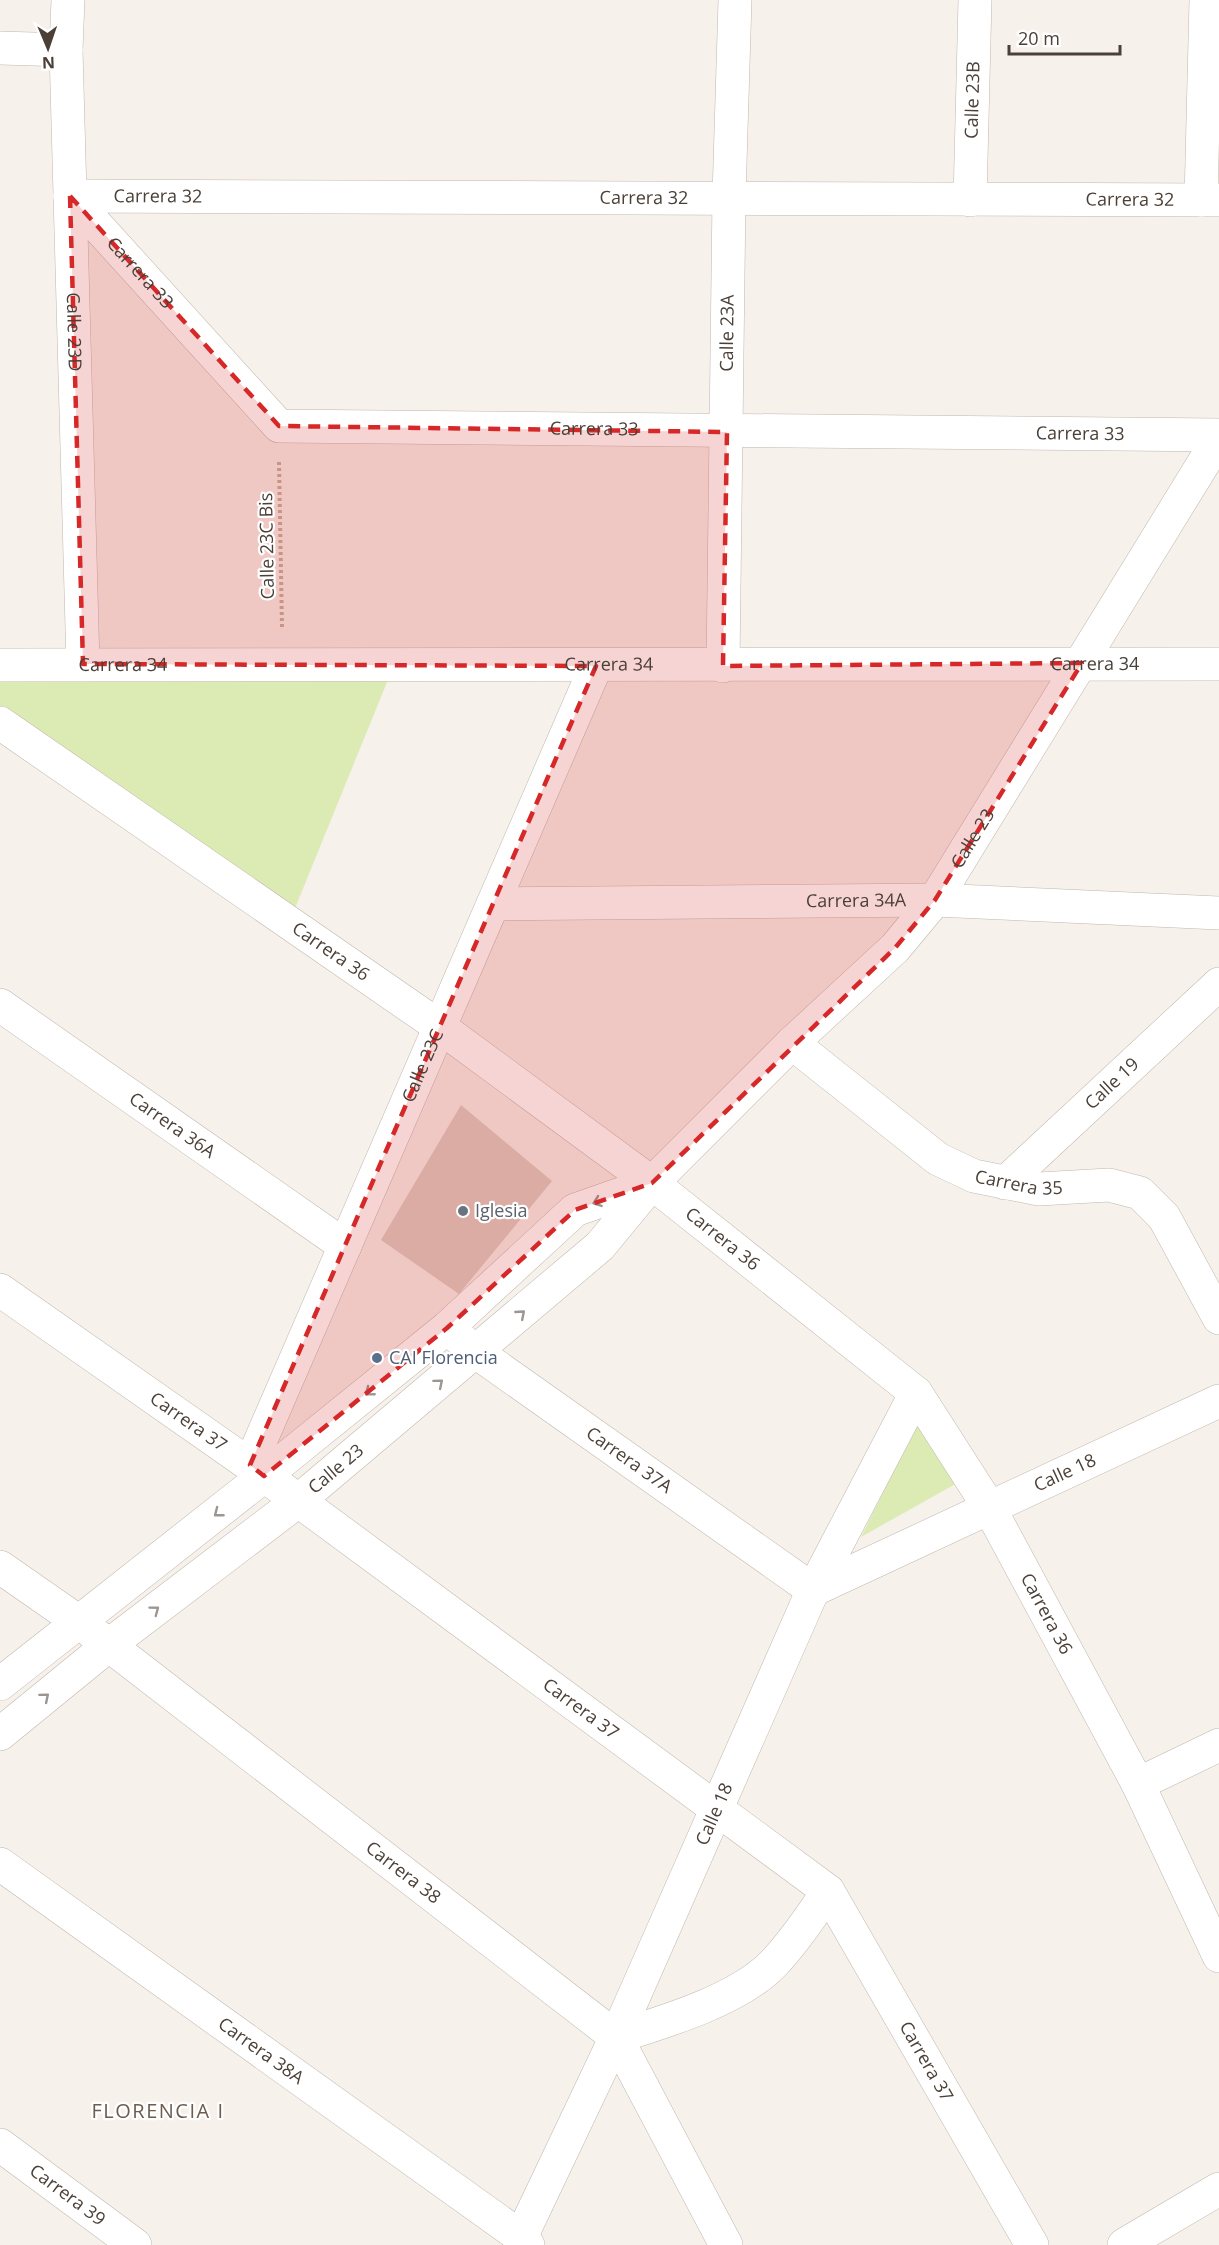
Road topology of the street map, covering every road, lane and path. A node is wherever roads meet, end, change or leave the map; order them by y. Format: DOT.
graph roads {
  1 [pos="68,0"];
  2 [pos="735,0"];
  3 [pos="975,0"];
  4 [pos="1206,0"];
  5 [pos="0,48"];
  6 [pos="66,50"];
  7 [pos="70,196"];
  8 [pos="729,197"];
  9 [pos="970,200"];
  10 [pos="1210,200"];
  11 [pos="279,426"];
  12 [pos="726,432"];
  13 [pos="1219,436"];
  14 [pos="1082,663"];
  15 [pos="83,664"];
  16 [pos="1219,664"];
  17 [pos="0,665"];
  18 [pos="282,665"];
  19 [pos="596,666"];
  20 [pos="723,666"];
  21 [pos="0,723"];
  22 [pos="935,900"];
  23 [pos="493,904"];
  24 [pos="1219,913"];
  25 [pos="1219,984"];
  26 [pos="0,1005"];
  27 [pos="440,1026"];
  28 [pos="792,1043"];
  29 [pos="652,1183"];
  30 [pos="1005,1183"];
  31 [pos="345,1246"];
  32 [pos="0,1290"];
  33 [pos="1219,1318"];
  34 [pos="447,1329"];
  35 [pos="476,1352"];
  36 [pos="916,1393"];
  37 [pos="1219,1401"];
  38 [pos="257,1471"];
  39 [pos="298,1501"];
  40 [pos="989,1507"];
  41 [pos="0,1567"];
  42 [pos="813,1590"];
  43 [pos="79,1622"];
  44 [pos="109,1645"];
  45 [pos="0,1684"];
  46 [pos="0,1734"];
  47 [pos="1219,1745"];
  48 [pos="1137,1784"];
  49 [pos="717,1810"];
  50 [pos="0,1864"];
  51 [pos="828,1891"];
  52 [pos="1219,1956"];
  53 [pos="616,2037"];
  54 [pos="0,2145"];
  55 [pos="1219,2189"];
  56 [pos="525,2241"];
  57 [pos="135,2245"];
  58 [pos="726,2245"];
  59 [pos="1032,2245"];
  60 [pos="1124,2245"];
  1 -- 6 [label="street, Calle 23D"];
  2 -- 8 [label="street, Calle 23A"];
  3 -- 9 [label="street, Calle 23B"];
  4 -- 10 [label="street"];
  5 -- 6 [label="street"];
  6 -- 7 [label="street, Calle 23D"];
  7 -- 8 [label="street, Carrera 32"];
  7 -- 11 [label="street, Carrera 33"];
  7 -- 15 [label="street, Calle 23D"];
  8 -- 9 [label="street, Carrera 32"];
  8 -- 12 [label="street, Calle 23A"];
  9 -- 10 [label="street, Carrera 32"];
  11 -- 12 [label="street, Carrera 33"];
  11 -- 18 [label="path, Calle 23C Bis"];
  12 -- 13 [label="street, Carrera 33"];
  12 -- 20 [label="street, Calle 23A"];
  13 -- 14 [label="street, Calle 23"];
  14 -- 16 [label="street, Carrera 34"];
  14 -- 20 [label="street, Carrera 34"];
  14 -- 22 [label="street, Calle 23"];
  15 -- 17 [label="street, Carrera 34"];
  15 -- 18 [label="street, Carrera 34"];
  18 -- 19 [label="street, Carrera 34"];
  19 -- 20 [label="street, Carrera 34"];
  19 -- 23 [label="street, Calle 23C"];
  21 -- 27 [label="street, Carrera 36"];
  22 -- 23 [label="street, Carrera 34A"];
  22 -- 24 [label="street, Carrera 34A"];
  22 -- 28 [label="street, Calle 23"];
  23 -- 27 [label="street, Calle 23C"];
  25 -- 30 [label="street, Calle 19"];
  26 -- 31 [label="street, Carrera 36A"];
  27 -- 29 [label="street, Carrera 36"];
  27 -- 31 [label="street, Calle 23C"];
  28 -- 29 [label="street, Calle 23"];
  28 -- 30 [label="street, Carrera 35"];
  29 -- 34 [label="street, Calle 23, one-way"];
  35 -- 29 [label="street, Calle 23, one-way"];
  29 -- 36 [label="street, Carrera 36"];
  30 -- 33 [label="street, Carrera 35"];
  31 -- 38 [label="street, Calle 23C"];
  32 -- 38 [label="street, Carrera 37"];
  34 -- 35 [label="street, Carrera 37A"];
  34 -- 38 [label="street, Calle 23, one-way"];
  39 -- 35 [label="street, Calle 23, one-way"];
  35 -- 42 [label="street, Carrera 37A"];
  36 -- 40 [label="street, Carrera 36"];
  36 -- 42 [label="street, Calle 18"];
  37 -- 40 [label="street, Calle 18"];
  38 -- 39 [label="street, Carrera 37"];
  38 -- 43 [label="street, Calle 23, one-way"];
  44 -- 39 [label="street, Calle 23, one-way"];
  39 -- 49 [label="street, Carrera 37"];
  40 -- 42 [label="street, Calle 18"];
  40 -- 48 [label="street, Carrera 36"];
  41 -- 43 [label="street, Carrera 38"];
  42 -- 49 [label="street, Calle 18"];
  43 -- 44 [label="street, Carrera 38"];
  43 -- 45 [label="street, Calle 23"];
  46 -- 44 [label="street, Calle 23, one-way"];
  44 -- 53 [label="street, Carrera 38"];
  47 -- 48 [label="street"];
  48 -- 52 [label="street, Carrera 36"];
  49 -- 51 [label="street, Carrera 37"];
  49 -- 53 [label="street, Calle 18"];
  50 -- 56 [label="street, Carrera 38A"];
  51 -- 53 [label="street"];
  51 -- 59 [label="street, Carrera 37"];
  53 -- 56 [label="street, Calle 18"];
  53 -- 58 [label="street, Carrera 38"];
  54 -- 57 [label="street, Carrera 39"];
  55 -- 60 [label="street"];
}
